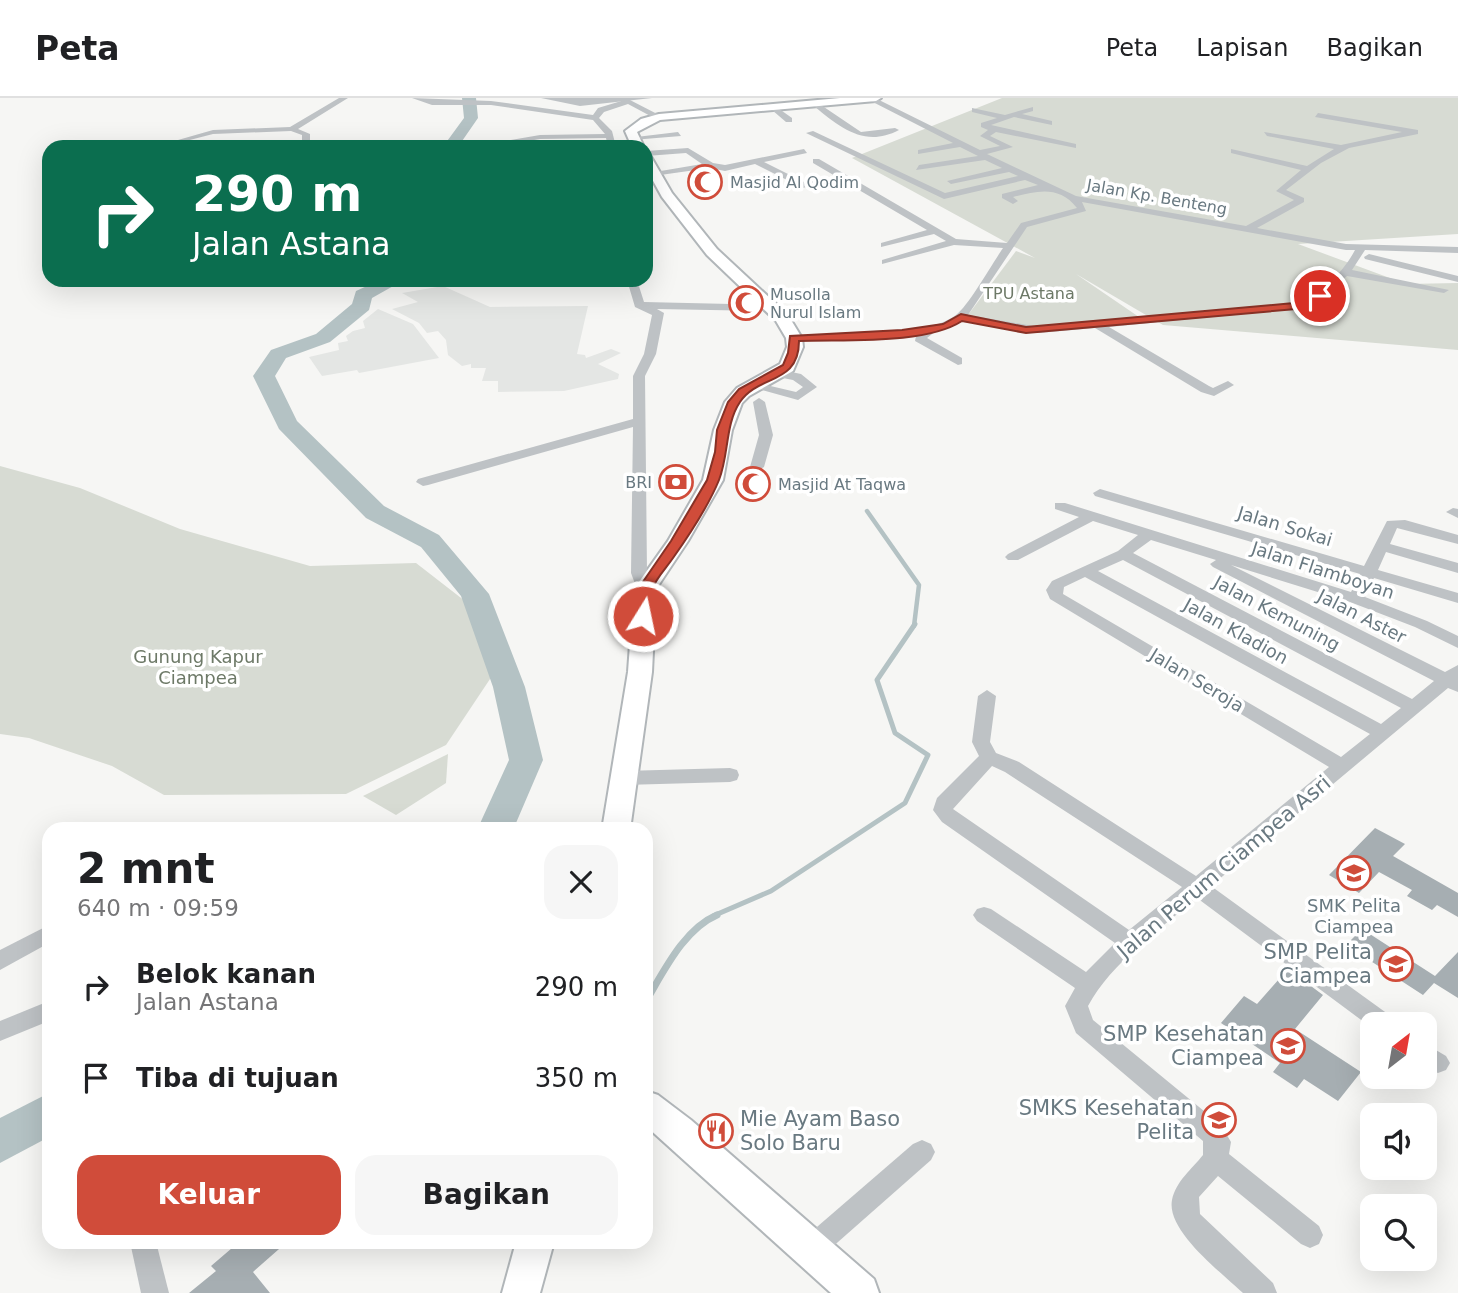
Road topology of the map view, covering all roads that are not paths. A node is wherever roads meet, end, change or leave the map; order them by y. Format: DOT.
graph roads {
  1 [pos="344,98"];
  2 [pos="416,98"];
  3 [pos="545,98"];
  4 [pos="648,98"];
  5 [pos="874,98"];
  6 [pos="627,102"];
  7 [pos="818,105"];
  8 [pos="775,108"];
  9 [pos="1030,109"];
  10 [pos="975,110"];
  11 [pos="1014,114"];
  12 [pos="1318,115"];
  13 [pos="905,116"];
  14 [pos="659,117"];
  15 [pos="1004,117"];
  16 [pos="595,118"];
  17 [pos="789,120"];
  18 [pos="881,121"];
  19 [pos="1049,123"];
  20 [pos="292,129"];
  21 [pos="993,129"];
  22 [pos="895,130"];
  23 [pos="810,133"];
  24 [pos="678,134"];
  25 [pos="1267,134"];
  26 [pos="610,136"];
  27 [pos="182,140"];
  28 [pos="306,140"];
  29 [pos="523,140"];
  30 [pos="611,140"];
  31 [pos="634,140"];
  32 [pos="649,140"];
  33 [pos="962,144"];
  34 [pos="1342,148"];
  35 [pos="804,151"];
  36 [pos="1234,151"];
  37 [pos="921,152"];
  38 [pos="1056,153"];
  39 [pos="855,154"];
  40 [pos="983,155"];
  41 [pos="842,156"];
  42 [pos="829,158"];
  43 [pos="653,160"];
  44 [pos="816,161"];
  45 [pos="653,162"];
  46 [pos="757,162"];
  47 [pos="805,163"];
  48 [pos="710,165"];
  49 [pos="793,165"];
  50 [pos="653,169"];
  51 [pos="771,169"];
  52 [pos="919,169"];
  53 [pos="1010,169"];
  54 [pos="1309,169"];
  55 [pos="1026,177"];
  56 [pos="825,180"];
  57 [pos="951,181"];
  58 [pos="1046,186"];
  59 [pos="1074,198"];
  60 [pos="1013,201"];
  61 [pos="1248,229"];
  62 [pos="935,231"];
  63 [pos="954,242"];
  64 [pos="884,245"];
  65 [pos="1012,246"];
  66 [pos="1458,250"];
  67 [pos="1360,252"];
  68 [pos="886,262"];
  69 [pos="1344,272"];
  70 [pos="1458,279"];
  71 [pos="634,287"];
  72 [pos="1444,290"];
  73 [pos="639,305"];
  74 [pos="771,308"];
  75 [pos="961,317"];
  76 [pos="1098,325"];
  77 [pos="932,328"];
  78 [pos="794,338"];
  79 [pos="958,361"];
  80 [pos="778,373"];
  81 [pos="1228,385"];
  82 [pos="761,397"];
  83 [pos="639,421"];
  84 [pos="757,467"];
  85 [pos="423,482"];
  86 [pos="1100,493"];
  87 [pos="1060,506"];
  88 [pos="1092,516"];
  89 [pos="1195,519"];
  90 [pos="1148,535"];
  91 [pos="1458,540"];
  92 [pos="1180,544"];
  93 [pos="1381,546"];
  94 [pos="1123,554"];
  95 [pos="1013,557"];
  96 [pos="1458,568"];
  97 [pos="1369,571"];
  98 [pos="1087,572"];
  99 [pos="645,589"];
  100 [pos="1458,598"];
  101 [pos="1356,599"];
  102 [pos="1458,643"];
  103 [pos="1453,678"];
  104 [pos="987,696"];
  105 [pos="1414,707"];
  106 [pos="1375,729"];
  107 [pos="989,757"];
  108 [pos="1343,767"];
  109 [pos="730,775"];
  110 [pos="624,778"];
  111 [pos="617,822"];
  112 [pos="1196,886"];
  113 [pos="984,915"];
  114 [pos="42,937"];
  115 [pos="1130,942"];
  116 [pos="0,961"];
  117 [pos="1088,985"];
  118 [pos="1368,1012"];
  119 [pos="42,1014"];
  120 [pos="0,1031"];
  121 [pos="653,1111"];
  122 [pos="922,1152"];
  123 [pos="1215,1158"];
  124 [pos="1310,1235"];
  125 [pos="812,1248"];
  126 [pos="145,1249"];
  127 [pos="533,1249"];
  128 [pos="155,1293"];
  129 [pos="521,1293"];
  130 [pos="860,1293"];
  131 [pos="1264,1293"];
  1 -- 20 [label="street"];
  2 -- 16 [label="street"];
  3 -- 6 [label="street"];
  4 -- 6 [label="street"];
  5 -- 7 [label="main road"];
  5 -- 13 [label="street, Jalan Kp. Benteng"];
  6 -- 14 [label="street"];
  6 -- 16 [label="street"];
  7 -- 8 [label="main road"];
  7 -- 22 [label="street"];
  8 -- 14 [label="main road"];
  8 -- 17 [label="street"];
  9 -- 11 [label="street"];
  10 -- 15 [label="street"];
  11 -- 15 [label="street"];
  11 -- 19 [label="street"];
  12 -- 34 [label="street"];
  13 -- 18 [label="street"];
  13 -- 33 [label="street, Jalan Kp. Benteng"];
  14 -- 31 [label="main road"];
  15 -- 21 [label="street"];
  16 -- 26 [label="street"];
  20 -- 27 [label="street"];
  20 -- 28 [label="street"];
  21 -- 38 [label="street"];
  21 -- 40 [label="street"];
  23 -- 39 [label="street"];
  24 -- 32 [label="street"];
  25 -- 34 [label="street"];
  26 -- 29 [label="street"];
  26 -- 30 [label="street"];
  33 -- 37 [label="street"];
  33 -- 40 [label="street, Jalan Kp. Benteng"];
  34 -- 54 [label="street"];
  35 -- 46 [label="street"];
  36 -- 54 [label="street"];
  39 -- 41 [label="street"];
  39 -- 55 [label="street"];
  40 -- 52 [label="street"];
  40 -- 53 [label="street, Jalan Kp. Benteng"];
  42 -- 44 [label="street"];
  43 -- 48 [label="street"];
  44 -- 47 [label="street"];
  44 -- 62 [label="street"];
  45 -- 48 [label="street"];
  46 -- 48 [label="street"];
  46 -- 51 [label="street"];
  49 -- 51 [label="street"];
  50 -- 74 [label="main road"];
  51 -- 56 [label="street"];
  53 -- 55 [label="street, Jalan Kp. Benteng"];
  53 -- 57 [label="street"];
  54 -- 61 [label="street"];
  55 -- 58 [label="street, Jalan Kp. Benteng"];
  58 -- 59 [label="street, Jalan Kp. Benteng"];
  58 -- 60 [label="street"];
  59 -- 61 [label="street, Jalan Kp. Benteng"];
  59 -- 65 [label="street"];
  61 -- 67 [label="street, Jalan Kp. Benteng"];
  62 -- 63 [label="street"];
  62 -- 64 [label="street"];
  63 -- 65 [label="street"];
  63 -- 68 [label="street"];
  65 -- 75 [label="street"];
  66 -- 67 [label="street, Jalan Kp. Benteng"];
  67 -- 69 [label="street"];
  67 -- 70 [label="street"];
  69 -- 72 [label="street"];
  69 -- 76 [label="street"];
  71 -- 73 [label="street"];
  73 -- 74 [label="street"];
  73 -- 83 [label="street"];
  74 -- 78 [label="main road"];
  75 -- 76 [label="street"];
  75 -- 77 [label="street"];
  76 -- 81 [label="street"];
  77 -- 78 [label="street"];
  77 -- 79 [label="street"];
  78 -- 80 [label="main road"];
  80 -- 82 [label="main road"];
  80 -- 82 [label="street"];
  82 -- 84 [label="street"];
  82 -- 99 [label="main road"];
  83 -- 85 [label="street"];
  83 -- 99 [label="street"];
  86 -- 89 [label="street, Jalan Sokai"];
  87 -- 88 [label="street"];
  88 -- 90 [label="street"];
  88 -- 95 [label="street"];
  89 -- 92 [label="street"];
  89 -- 97 [label="street, Jalan Sokai"];
  90 -- 92 [label="street"];
  90 -- 94 [label="street"];
  91 -- 93 [label="street"];
  92 -- 101 [label="street, Jalan Flamboyan"];
  92 -- 103 [label="street, Jalan Aster"];
  93 -- 96 [label="street"];
  93 -- 97 [label="street"];
  94 -- 98 [label="street"];
  94 -- 105 [label="street, Jalan Kemuning"];
  97 -- 100 [label="street, Jalan Sokai"];
  97 -- 101 [label="street"];
  98 -- 106 [label="street, Jalan Kladion"];
  98 -- 108 [label="street, Jalan Seroja"];
  99 -- 110 [label="main road"];
  101 -- 102 [label="street, Jalan Flamboyan"];
  103 -- 105 [label="street, Jalan Perum Ciampea Asri"];
  104 -- 107 [label="street"];
  105 -- 106 [label="street, Jalan Perum Ciampea Asri"];
  106 -- 108 [label="street, Jalan Perum Ciampea Asri"];
  107 -- 112 [label="street"];
  107 -- 115 [label="street"];
  108 -- 112 [label="street, Jalan Perum Ciampea Asri"];
  109 -- 110 [label="street"];
  110 -- 111 [label="main road"];
  112 -- 115 [label="street, Jalan Perum Ciampea Asri"];
  112 -- 118 [label="street"];
  113 -- 117 [label="street"];
  114 -- 116 [label="street"];
  115 -- 117 [label="street, Jalan Perum Ciampea Asri"];
  117 -- 123 [label="street, Jalan Perum Ciampea Asri"];
  119 -- 120 [label="street"];
  121 -- 125 [label="main road"];
  122 -- 125 [label="street"];
  123 -- 124 [label="street"];
  123 -- 131 [label="street"];
  125 -- 130 [label="main road"];
  126 -- 128 [label="street"];
  127 -- 129 [label="main road"];
}
